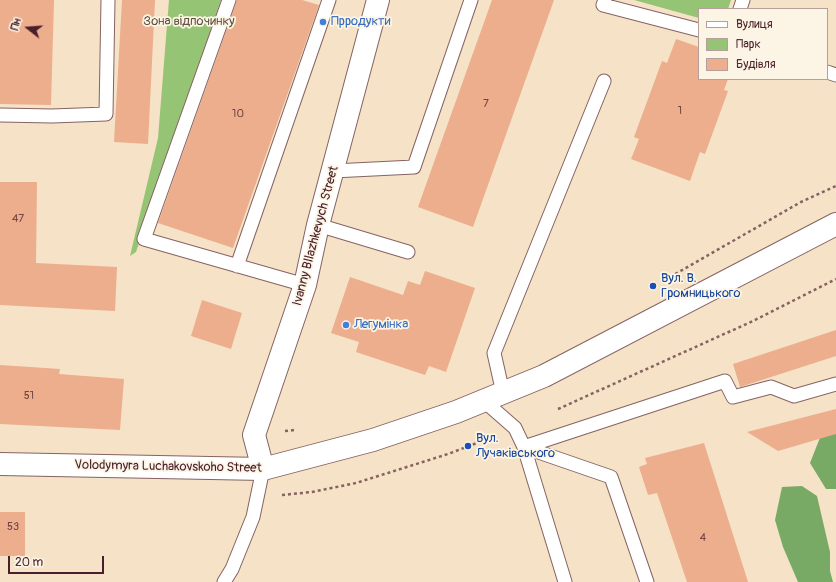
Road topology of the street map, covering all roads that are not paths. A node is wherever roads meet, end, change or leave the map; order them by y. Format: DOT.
graph roads {
  1 [pos="108,0"];
  2 [pos="229,0"];
  3 [pos="328,0"];
  4 [pos="378,0"];
  5 [pos="471,0"];
  6 [pos="605,0"];
  7 [pos="698,30"];
  8 [pos="604,81"];
  9 [pos="0,115"];
  10 [pos="333,171"];
  11 [pos="836,224"];
  12 [pos="318,225"];
  13 [pos="408,252"];
  14 [pos="237,266"];
  15 [pos="305,285"];
  16 [pos="836,384"];
  17 [pos="503,393"];
  18 [pos="483,400"];
  19 [pos="524,447"];
  20 [pos="0,464"];
  21 [pos="263,469"];
  22 [pos="224,582"];
  23 [pos="565,582"];
  24 [pos="647,582"];
  1 -- 9 [label="lane"];
  2 -- 14 [label="lane"];
  3 -- 14 [label="lane"];
  4 -- 10 [label="main road, Ivanny Bllazhkevych Street"];
  5 -- 10 [label="lane"];
  6 -- 7 [label="lane"];
  8 -- 17 [label="lane"];
  10 -- 12 [label="main road, Ivanny Bllazhkevych Street"];
  11 -- 17 [label="main road, Volodymyra Luchakovskoho Street"];
  12 -- 13 [label="lane"];
  12 -- 15 [label="main road, Ivanny Bllazhkevych Street"];
  14 -- 15 [label="lane"];
  15 -- 21 [label="main road, Ivanny Bllazhkevych Street"];
  16 -- 19 [label="lane"];
  17 -- 18 [label="main road, Volodymyra Luchakovskoho Street"];
  18 -- 19 [label="lane"];
  18 -- 21 [label="main road, Volodymyra Luchakovskoho Street"];
  19 -- 23 [label="lane"];
  19 -- 24 [label="lane"];
  20 -- 21 [label="main road, Volodymyra Luchakovskoho Street"];
  21 -- 22 [label="lane"];
}
